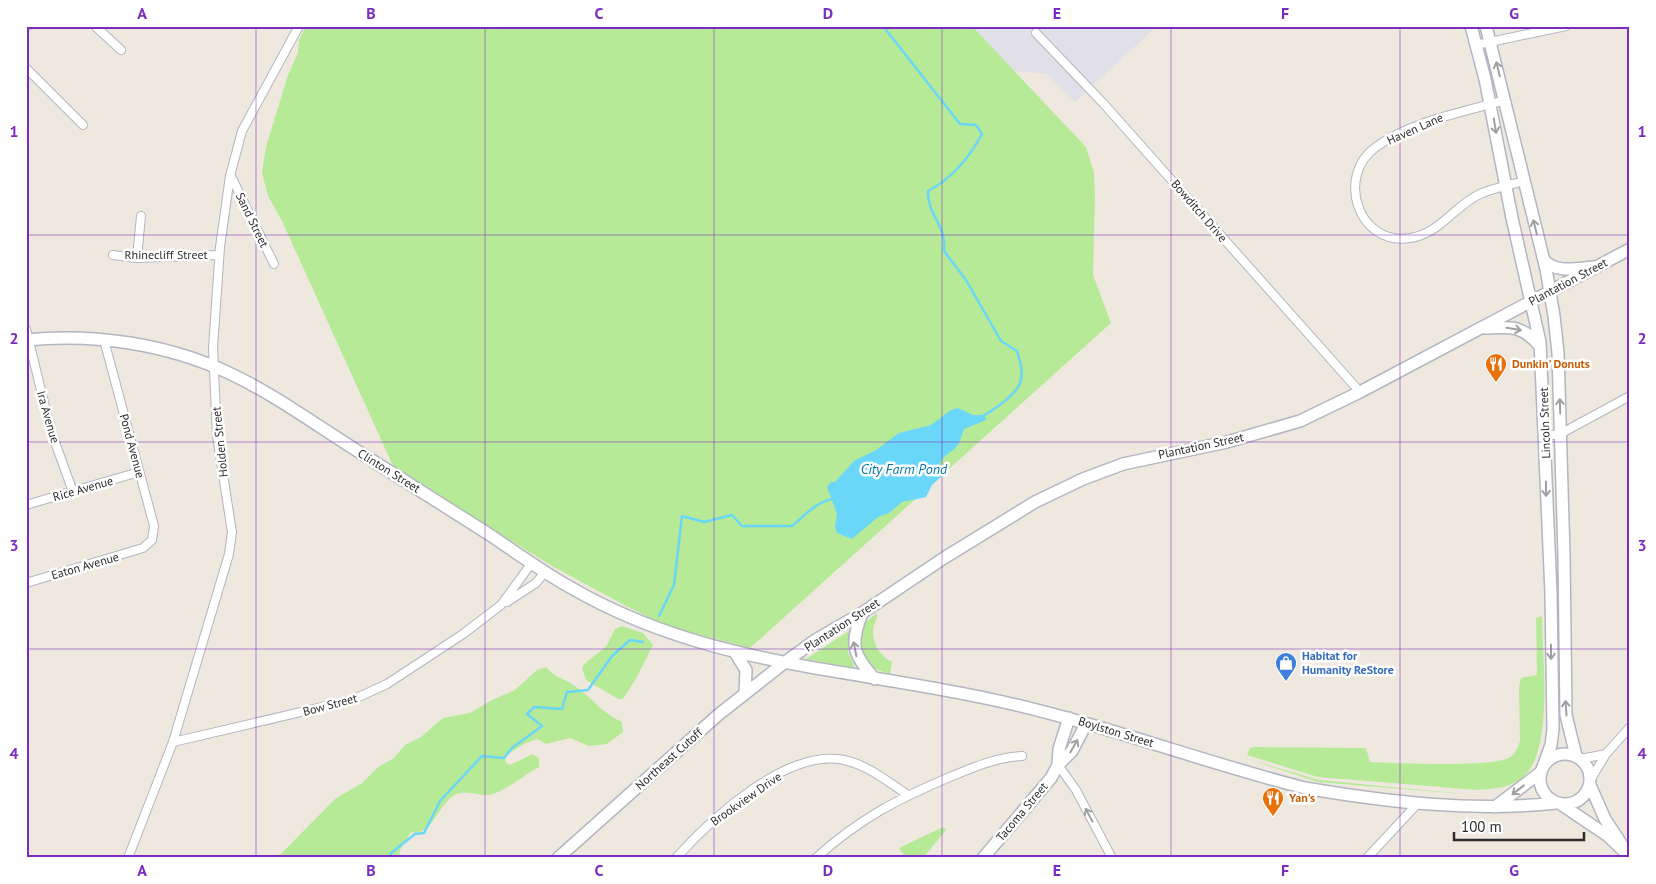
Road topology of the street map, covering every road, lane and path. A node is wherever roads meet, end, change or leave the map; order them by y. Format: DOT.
graph roads {
  1 [pos="95,26"];
  2 [pos="299,26"];
  3 [pos="1471,26"];
  4 [pos="1486,26"];
  5 [pos="1566,26"];
  6 [pos="1036,33"];
  7 [pos="1491,42"];
  8 [pos="1476,44"];
  9 [pos="121,50"];
  10 [pos="26,68"];
  11 [pos="1505,100"];
  12 [pos="1491,104"];
  13 [pos="83,125"];
  14 [pos="230,176"];
  15 [pos="1524,181"];
  16 [pos="1506,186"];
  17 [pos="141,216"];
  18 [pos="1630,249"];
  19 [pos="113,255"];
  20 [pos="219,256"];
  21 [pos="137,258"];
  22 [pos="1544,260"];
  23 [pos="274,264"];
  24 [pos="1598,266"];
  25 [pos="1551,292"];
  26 [pos="1532,302"];
  27 [pos="1481,328"];
  28 [pos="27,336"];
  29 [pos="104,340"];
  30 [pos="1540,347"];
  31 [pos="214,368"];
  32 [pos="1360,392"];
  33 [pos="1630,396"];
  34 [pos="1560,434"];
  35 [pos="1545,436"];
  36 [pos="139,472"];
  37 [pos="73,492"];
  38 [pos="26,505"];
  39 [pos="143,548"];
  40 [pos="1549,560"];
  41 [pos="1564,560"];
  42 [pos="531,564"];
  43 [pos="545,572"];
  44 [pos="26,583"];
  45 [pos="1551,603"];
  46 [pos="1565,603"];
  47 [pos="494,610"];
  48 [pos="862,613"];
  49 [pos="736,654"];
  50 [pos="784,664"];
  51 [pos="875,679"];
  52 [pos="745,692"];
  53 [pos="1069,718"];
  54 [pos="1086,724"];
  55 [pos="1630,727"];
  56 [pos="173,742"];
  57 [pos="1606,754"];
  58 [pos="1022,756"];
  59 [pos="1578,758"];
  60 [pos="1058,764"];
  61 [pos="1542,769"];
  62 [pos="1590,782"];
  63 [pos="908,795"];
  64 [pos="1419,802"];
  65 [pos="1559,804"];
  66 [pos="1495,807"];
  67 [pos="1629,856"];
  68 [pos="128,858"];
  69 [pos="558,858"];
  70 [pos="676,858"];
  71 [pos="816,858"];
  72 [pos="983,858"];
  73 [pos="1112,858"];
  74 [pos="1366,858"];
  1 -- 9 [label="street"];
  2 -- 14 [label="street, Holden Street"];
  3 -- 8 [label="main road, Lincoln Street"];
  4 -- 7 [label="main road, Lincoln Street"];
  5 -- 7 [label="street"];
  6 -- 32 [label="street, Bowditch Drive"];
  7 -- 8 [label="street"];
  11 -- 7 [label="main road, Lincoln Street, one-way"];
  8 -- 12 [label="main road, Lincoln Street"];
  10 -- 13 [label="street"];
  11 -- 12 [label="street, Haven Lane"];
  11 -- 15 [label="main road, Lincoln Street"];
  12 -- 16 [label="main road, Lincoln Street, one-way"];
  12 -- 16 [label="street, Haven Lane"];
  14 -- 20 [label="street, Holden Street"];
  14 -- 23 [label="street, Sand Street"];
  15 -- 16 [label="street, Haven Lane"];
  22 -- 15 [label="main road, Lincoln Street, one-way"];
  16 -- 26 [label="main road, Lincoln Street"];
  17 -- 21 [label="street"];
  18 -- 24 [label="main road, Plantation Street"];
  19 -- 21 [label="street, Rhinecliff Street"];
  20 -- 21 [label="street, Rhinecliff Street"];
  20 -- 31 [label="street, Holden Street"];
  22 -- 24 [label="main road"];
  22 -- 25 [label="main road, Lincoln Street"];
  24 -- 25 [label="main road, Plantation Street"];
  25 -- 26 [label="main road, Plantation Street"];
  34 -- 25 [label="main road, Lincoln Street, one-way"];
  26 -- 27 [label="main road, Plantation Street"];
  26 -- 30 [label="main road, Lincoln Street"];
  27 -- 30 [label="main road, one-way"];
  27 -- 32 [label="main road, Plantation Street"];
  28 -- 29 [label="main road, Clinton Street"];
  28 -- 37 [label="street, Ira Avenue"];
  29 -- 31 [label="main road, Clinton Street"];
  29 -- 36 [label="street, Pond Avenue"];
  30 -- 35 [label="main road, Lincoln Street"];
  31 -- 42 [label="main road, Clinton Street"];
  31 -- 56 [label="street, Holden Street"];
  32 -- 48 [label="main road, Plantation Street"];
  33 -- 34 [label="street"];
  34 -- 35 [label="street"];
  34 -- 41 [label="main road, Lincoln Street"];
  35 -- 40 [label="main road, Lincoln Street, one-way"];
  36 -- 37 [label="street, Rice Avenue"];
  36 -- 39 [label="street, Pond Avenue"];
  37 -- 38 [label="street, Rice Avenue"];
  39 -- 44 [label="street, Eaton Avenue"];
  40 -- 41 [label="main road"];
  40 -- 45 [label="main road, Lincoln Street"];
  41 -- 46 [label="main road, Lincoln Street"];
  42 -- 43 [label="main road, Clinton Street"];
  42 -- 47 [label="street, Bow Street"];
  43 -- 47 [label="street, Bow Street"];
  43 -- 49 [label="main road, Clinton Street"];
  45 -- 46 [label="main road"];
  45 -- 61 [label="main road, Lincoln Street, one-way"];
  59 -- 46 [label="main road, Lincoln Street, one-way"];
  47 -- 56 [label="street, Bow Street"];
  48 -- 50 [label="main road, Plantation Street"];
  51 -- 48 [label="main road, one-way"];
  49 -- 50 [label="main road, Boylston Street"];
  49 -- 52 [label="main road"];
  50 -- 51 [label="main road, Boylston Street"];
  50 -- 52 [label="main road, Northeast Cutoff"];
  51 -- 53 [label="main road, Boylston Street"];
  52 -- 69 [label="main road, Northeast Cutoff"];
  53 -- 54 [label="main road, Boylston Street"];
  53 -- 60 [label="main road, Tacoma Street"];
  60 -- 54 [label="main road, Tacoma Street, one-way"];
  54 -- 64 [label="main road, Boylston Street"];
  55 -- 57 [label="street"];
  56 -- 68 [label="street, Holden Street"];
  57 -- 59 [label="street"];
  57 -- 62 [label="street"];
  58 -- 63 [label="street"];
  59 -- 61 [label="main road"];
  59 -- 62 [label="main road"];
  60 -- 72 [label="main road, Tacoma Street"];
  73 -- 60 [label="street, one-way"];
  61 -- 65 [label="main road"];
  61 -- 66 [label="main road, one-way"];
  62 -- 65 [label="main road"];
  62 -- 67 [label="main road"];
  63 -- 70 [label="street, Brookview Drive"];
  63 -- 71 [label="street"];
  64 -- 66 [label="main road, Boylston Street"];
  64 -- 74 [label="street"];
  65 -- 66 [label="main road, Boylston Street"];
  65 -- 67 [label="main road"];
}
